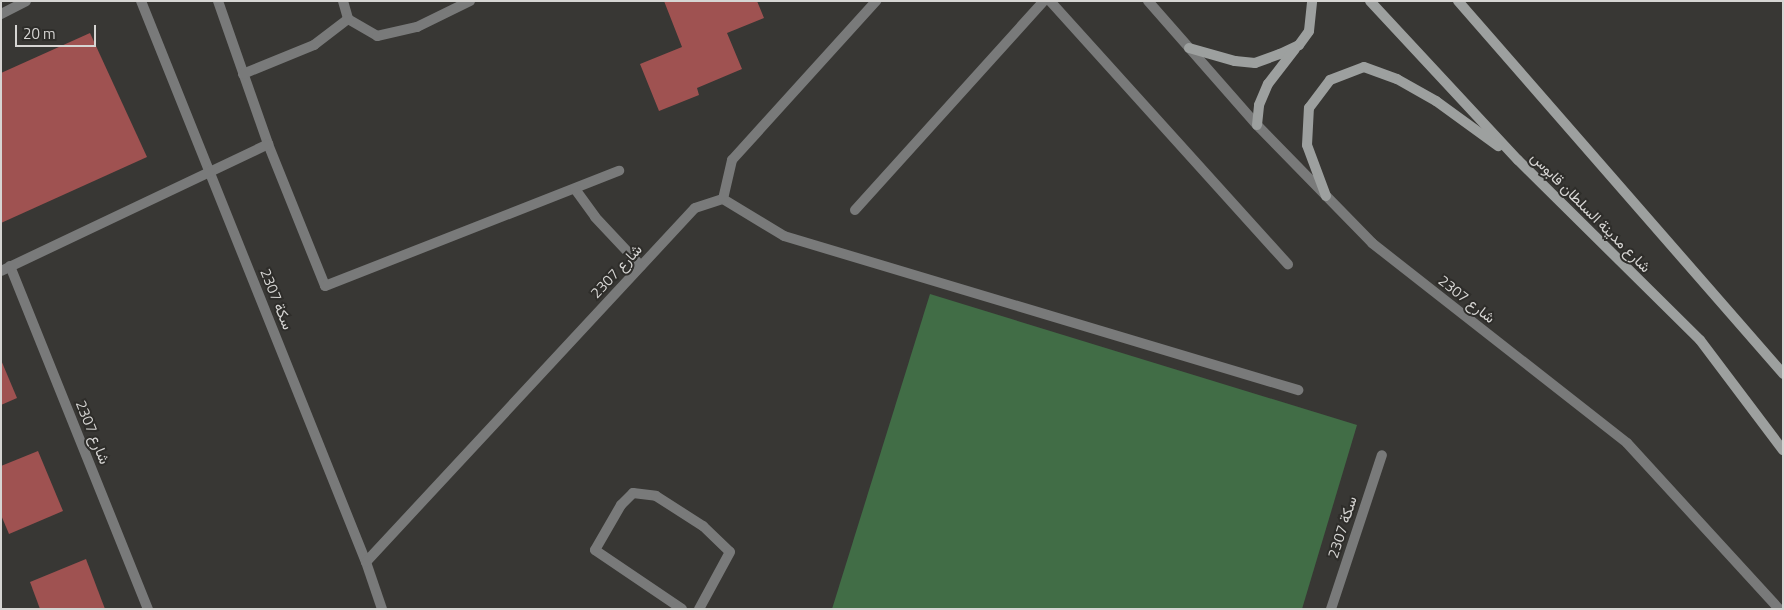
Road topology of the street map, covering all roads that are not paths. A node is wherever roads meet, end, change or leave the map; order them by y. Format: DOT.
graph roads {
  1 [pos="26,1"];
  2 [pos="141,1"];
  3 [pos="218,1"];
  4 [pos="343,1"];
  5 [pos="470,1"];
  6 [pos="876,1"];
  7 [pos="1044,1"];
  8 [pos="1050,1"];
  9 [pos="1148,1"];
  10 [pos="1312,1"];
  11 [pos="1370,1"];
  12 [pos="1458,1"];
  13 [pos="1,14"];
  14 [pos="348,19"];
  15 [pos="1299,45"];
  16 [pos="1189,48"];
  17 [pos="243,74"];
  18 [pos="1257,125"];
  19 [pos="268,144"];
  20 [pos="1518,160"];
  21 [pos="210,171"];
  22 [pos="619,171"];
  23 [pos="576,190"];
  24 [pos="1326,196"];
  25 [pos="723,199"];
  26 [pos="855,210"];
  27 [pos="1288,264"];
  28 [pos="641,266"];
  29 [pos="6,268"];
  30 [pos="1783,374"];
  31 [pos="1298,390"];
  32 [pos="1783,450"];
  33 [pos="1382,455"];
  34 [pos="366,562"];
  35 [pos="148,609"];
  36 [pos="382,609"];
  37 [pos="682,609"];
  38 [pos="699,609"];
  39 [pos="1331,609"];
  40 [pos="1779,609"];
  1 -- 13 [label="street"];
  2 -- 21 [label="street, سكة 2307"];
  3 -- 17 [label="street"];
  4 -- 14 [label="street"];
  5 -- 14 [label="street"];
  6 -- 25 [label="street"];
  7 -- 26 [label="street"];
  8 -- 27 [label="street"];
  9 -- 16 [label="street, 2307 شارع"];
  10 -- 15 [label="main road"];
  11 -- 20 [label="main road, شارع مدينة السلطان قابوس"];
  12 -- 30 [label="main road"];
  14 -- 17 [label="street"];
  15 -- 16 [label="main road"];
  15 -- 18 [label="main road"];
  16 -- 18 [label="street, 2307 شارع"];
  17 -- 19 [label="street"];
  18 -- 24 [label="street, 2307 شارع"];
  19 -- 21 [label="street"];
  19 -- 23 [label="street"];
  20 -- 24 [label="main road"];
  20 -- 32 [label="main road, شارع مدينة السلطان قابوس"];
  21 -- 29 [label="street"];
  21 -- 34 [label="street, سكة 2307"];
  22 -- 23 [label="street"];
  23 -- 28 [label="street"];
  24 -- 40 [label="street, 2307 شارع"];
  25 -- 28 [label="street, 2307 شارع"];
  25 -- 31 [label="street"];
  28 -- 34 [label="street, 2307 شارع"];
  29 -- 35 [label="street, 2307 شارع"];
  33 -- 39 [label="street, سكة 2307"];
  34 -- 36 [label="street, سكة 2307"];
  37 -- 38 [label="street"];
}
